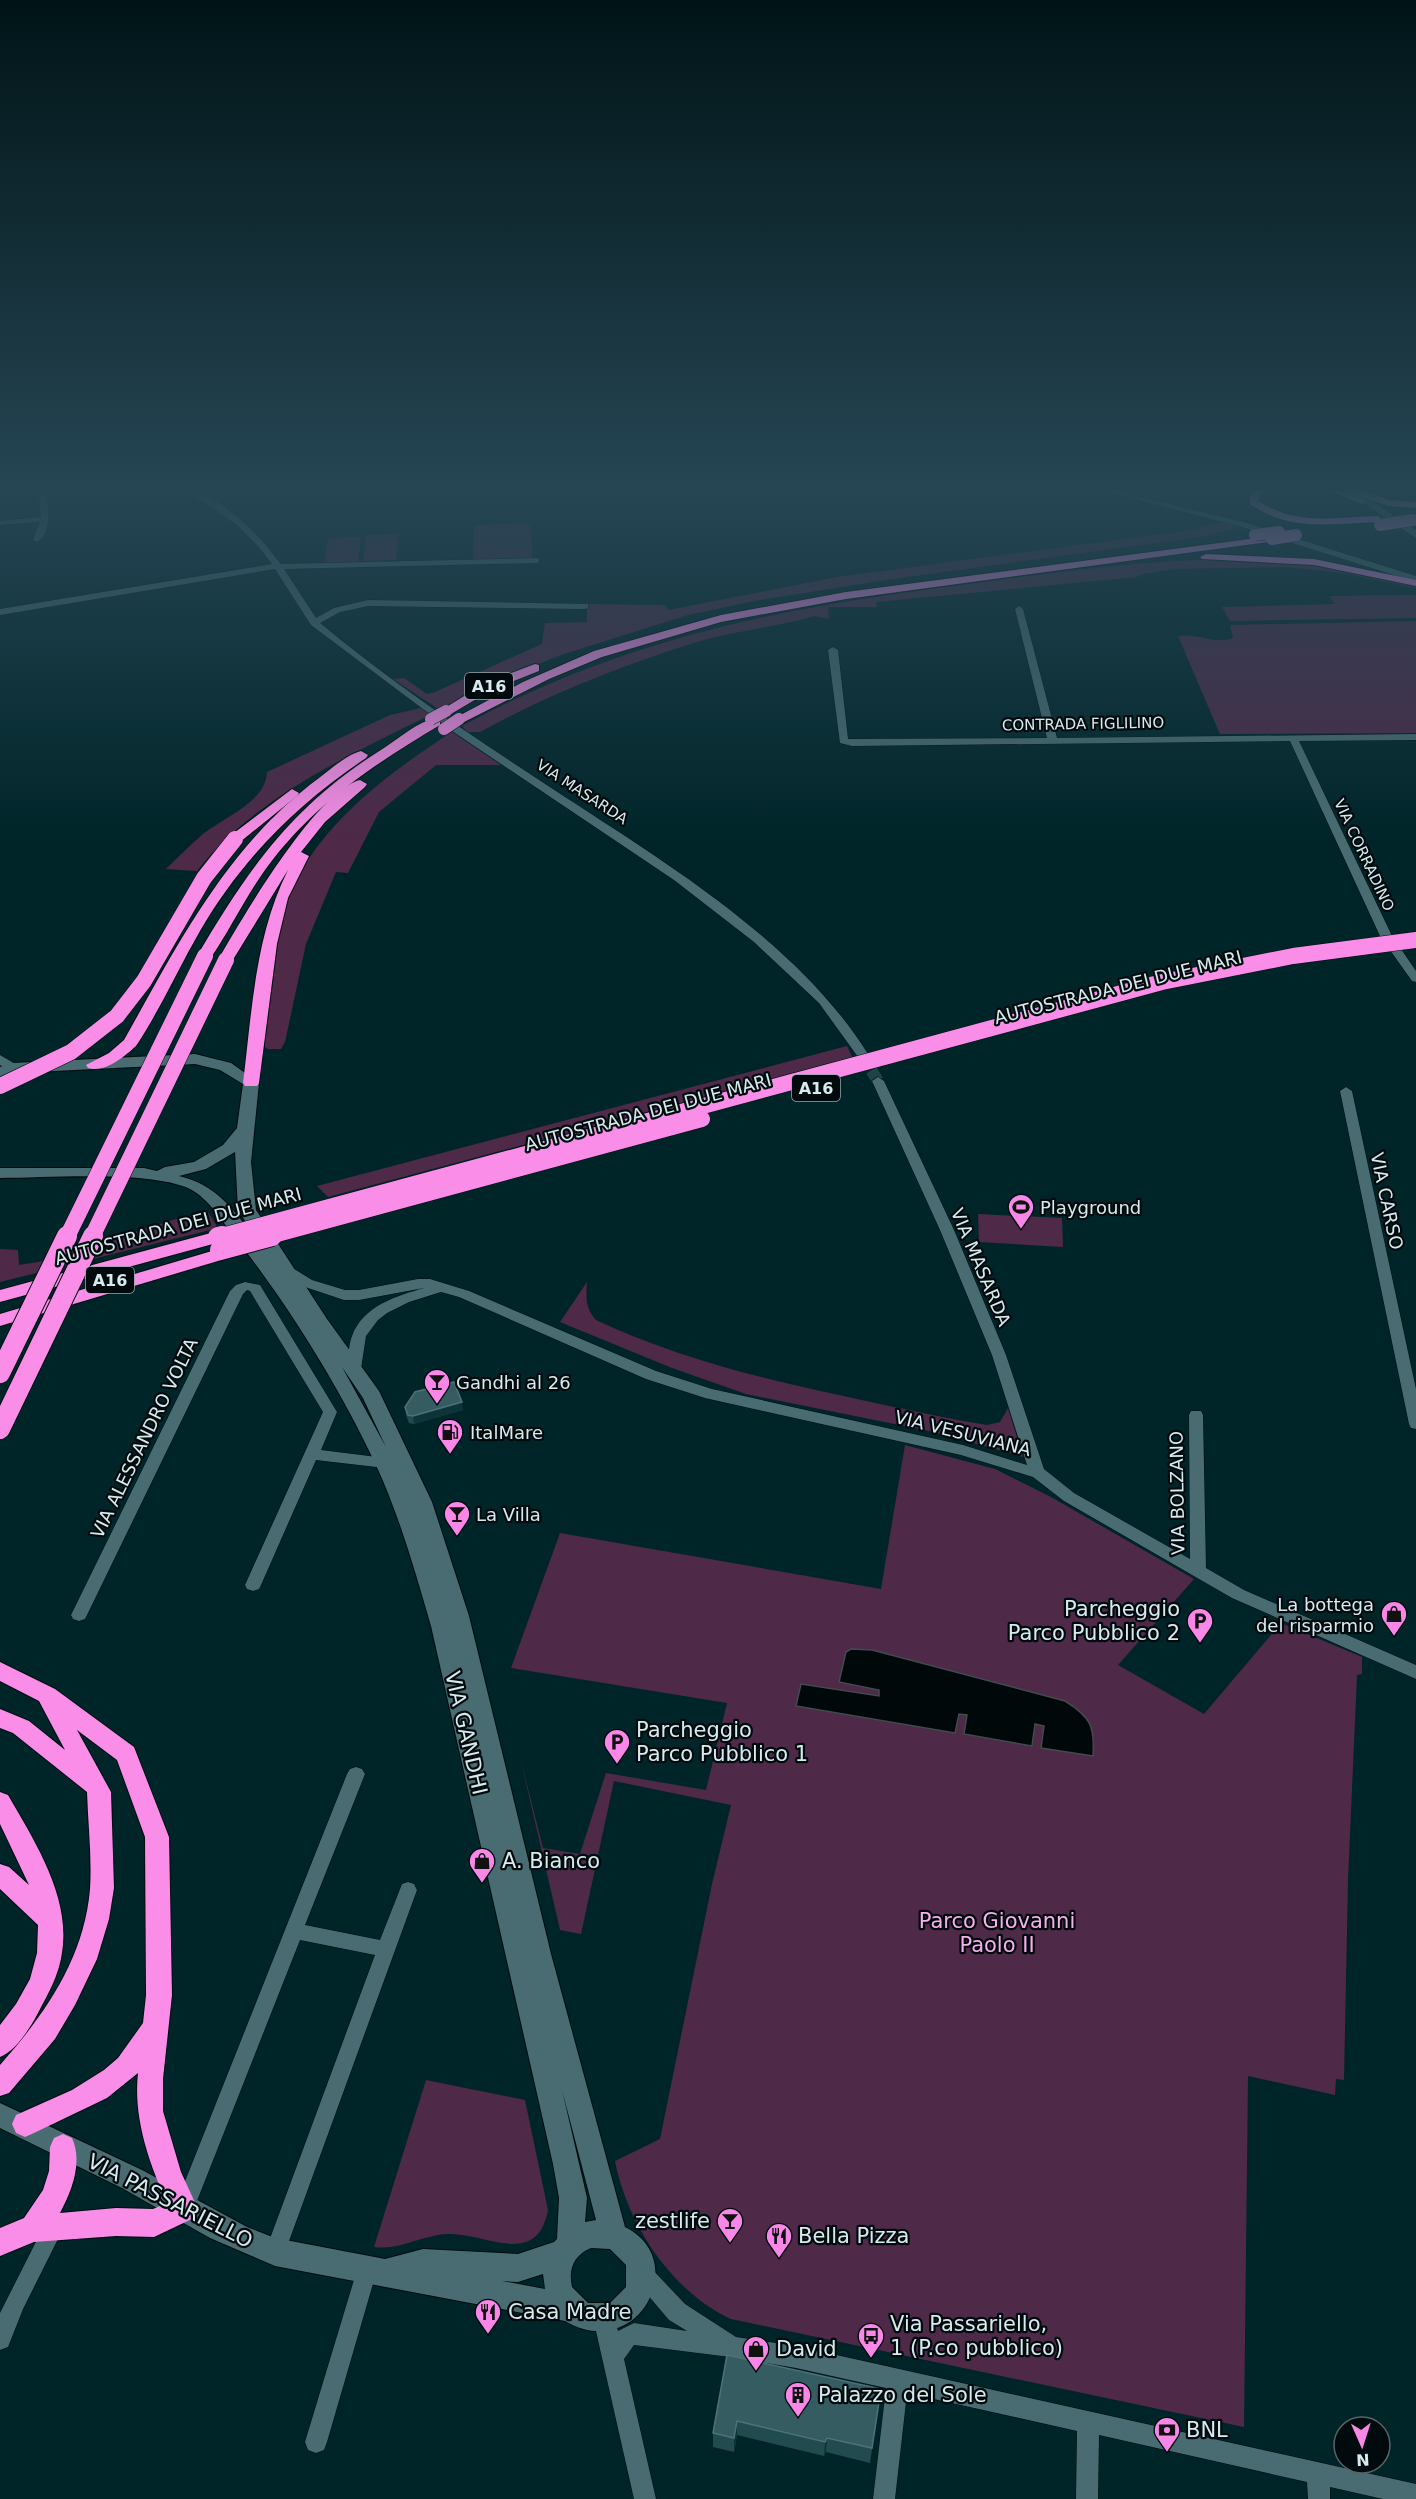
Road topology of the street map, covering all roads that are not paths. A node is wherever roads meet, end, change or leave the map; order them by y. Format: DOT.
graph roads {
  1 [pos="33,607"];
  2 [pos="303,607"];
  3 [pos="352,607"];
  4 [pos="739,607"];
  5 [pos="785,607"];
  6 [pos="1019,609"];
  7 [pos="0,612"];
  8 [pos="314,623"];
  9 [pos="833,650"];
  10 [pos="451,714"];
  11 [pos="437,723"];
  12 [pos="1416,737"];
  13 [pos="1293,738"];
  14 [pos="1052,739"];
  15 [pos="361,755"];
  16 [pos="318,824"];
  17 [pos="1416,940"];
  18 [pos="1416,951"];
  19 [pos="1416,979"];
  20 [pos="862,1054"];
  21 [pos="94,1065"];
  22 [pos="4,1066"];
  23 [pos="878,1081"];
  24 [pos="251,1083"];
  25 [pos="0,1086"];
  26 [pos="1346,1091"];
  27 [pos="244,1130"];
  28 [pos="0,1173"];
  29 [pos="144,1173"];
  30 [pos="219,1244"];
  31 [pos="286,1270"];
  32 [pos="0,1285"];
  33 [pos="438,1288"];
  34 [pos="0,1296"];
  35 [pos="0,1310"];
  36 [pos="0,1320"];
  37 [pos="354,1369"];
  38 [pos="0,1373"];
  39 [pos="1196,1415"];
  40 [pos="1416,1424"];
  41 [pos="0,1430"];
  42 [pos="311,1454"];
  43 [pos="385,1463"];
  44 [pos="1037,1472"];
  45 [pos="1198,1571"];
  46 [pos="253,1586"];
  47 [pos="79,1615"];
  48 [pos="0,1671"];
  49 [pos="1416,1672"];
  50 [pos="47,1695"];
  51 [pos="0,1718"];
  52 [pos="356,1774"];
  53 [pos="99,1792"];
  54 [pos="0,1802"];
  55 [pos="0,1874"];
  56 [pos="408,1890"];
  57 [pos="51,1919"];
  58 [pos="294,1931"];
  59 [pos="386,1949"];
  60 [pos="158,2018"];
  61 [pos="0,2044"];
  62 [pos="0,2084"];
  63 [pos="0,2115"];
  64 [pos="25,2124"];
  65 [pos="63,2147"];
  66 [pos="184,2209"];
  67 [pos="44,2228"];
  68 [pos="614,2236"];
  69 [pos="0,2242"];
  70 [pos="567,2250"];
  71 [pos="275,2252"];
  72 [pos="375,2271"];
  73 [pos="642,2273"];
  74 [pos="569,2308"];
  75 [pos="604,2318"];
  76 [pos="0,2339"];
  77 [pos="733,2347"];
  78 [pos="612,2358"];
  79 [pos="897,2380"];
  80 [pos="1088,2421"];
  81 [pos="316,2442"];
  82 [pos="1318,2474"];
  83 [pos="1416,2495"];
  84 [pos="645,2499"];
  85 [pos="884,2499"];
  86 [pos="1087,2499"];
  87 [pos="1319,2499"];
  1 -- 7 [label="street"];
  2 -- 8 [label="street, VIA MASARDA"];
  3 -- 8 [label="street"];
  4 -- 10 [label="highway, A16"];
  5 -- 10 [label="highway"];
  6 -- 14 [label="street"];
  8 -- 20 [label="street, VIA MASARDA"];
  9 -- 14 [label="street, CONTRADA FIGLILINO"];
  10 -- 11 [label="highway, bridge"];
  11 -- 15 [label="highway"];
  11 -- 16 [label="highway"];
  11 -- 38 [label="highway, bridge"];
  12 -- 13 [label="street, CONTRADA FIGLILINO"];
  13 -- 14 [label="street, CONTRADA FIGLILINO"];
  13 -- 19 [label="street, VIA CORRADINO"];
  15 -- 21 [label="highway"];
  15 -- 25 [label="highway, bridge"];
  16 -- 24 [label="highway"];
  16 -- 41 [label="highway, bridge"];
  17 -- 30 [label="highway, AUTOSTRADA DEI DUE MARI / A16, bridge"];
  18 -- 30 [label="highway, AUTOSTRADA DEI DUE MARI / A16, bridge"];
  21 -- 22 [label="street"];
  21 -- 24 [label="street"];
  23 -- 44 [label="street, VIA MASARDA"];
  24 -- 27 [label="street"];
  26 -- 40 [label="street, VIA CARSO"];
  27 -- 29 [label="street"];
  27 -- 31 [label="street, VIA GANDHI"];
  28 -- 29 [label="street"];
  29 -- 43 [label="street, VIA GANDHI"];
  30 -- 32 [label="highway"];
  30 -- 34 [label="highway, AUTOSTRADA DEI DUE MARI / A16"];
  30 -- 35 [label="highway, AUTOSTRADA DEI DUE MARI / A16"];
  30 -- 36 [label="highway"];
  31 -- 33 [label="street, VIA VESUVIANA"];
  31 -- 37 [label="street, VIA GANDHI"];
  33 -- 37 [label="street"];
  33 -- 44 [label="street, VIA VESUVIANA"];
  37 -- 68 [label="street, VIA GANDHI"];
  39 -- 45 [label="street, VIA BOLZANO"];
  42 -- 43 [label="street"];
  42 -- 46 [label="street"];
  42 -- 47 [label="street, VIA ALESSANDRO VOLTA"];
  43 -- 70 [label="street, VIA GANDHI"];
  44 -- 45 [label="street, VIA VESUVIANA"];
  45 -- 49 [label="street, VIA VESUVIANA"];
  48 -- 50 [label="highway"];
  50 -- 53 [label="highway"];
  50 -- 60 [label="highway"];
  51 -- 53 [label="highway"];
  52 -- 58 [label="street"];
  53 -- 62 [label="highway"];
  54 -- 57 [label="highway"];
  55 -- 57 [label="highway"];
  56 -- 59 [label="street"];
  57 -- 61 [label="highway"];
  58 -- 59 [label="street"];
  58 -- 66 [label="street"];
  59 -- 71 [label="street"];
  60 -- 64 [label="highway"];
  60 -- 66 [label="highway"];
  63 -- 64 [label="street, VIA PASSARIELLO"];
  64 -- 65 [label="street, VIA PASSARIELLO"];
  65 -- 66 [label="street, VIA PASSARIELLO"];
  65 -- 67 [label="highway"];
  66 -- 67 [label="highway"];
  66 -- 71 [label="street, VIA PASSARIELLO"];
  67 -- 69 [label="highway"];
  67 -- 76 [label="street"];
  68 -- 70 [label="street, VIA PASSARIELLO"];
  68 -- 73 [label="street"];
  70 -- 72 [label="street, VIA PASSARIELLO"];
  70 -- 74 [label="street"];
  71 -- 72 [label="street, VIA PASSARIELLO"];
  72 -- 74 [label="street, VIA PASSARIELLO"];
  72 -- 81 [label="street"];
  73 -- 75 [label="street"];
  73 -- 77 [label="street"];
  74 -- 75 [label="street, VIA PASSARIELLO"];
  75 -- 78 [label="street"];
  77 -- 78 [label="street"];
  77 -- 79 [label="street"];
  78 -- 84 [label="street"];
  79 -- 80 [label="street"];
  79 -- 85 [label="street"];
  80 -- 82 [label="street"];
  80 -- 86 [label="street"];
  82 -- 83 [label="street"];
  82 -- 87 [label="street"];
}
